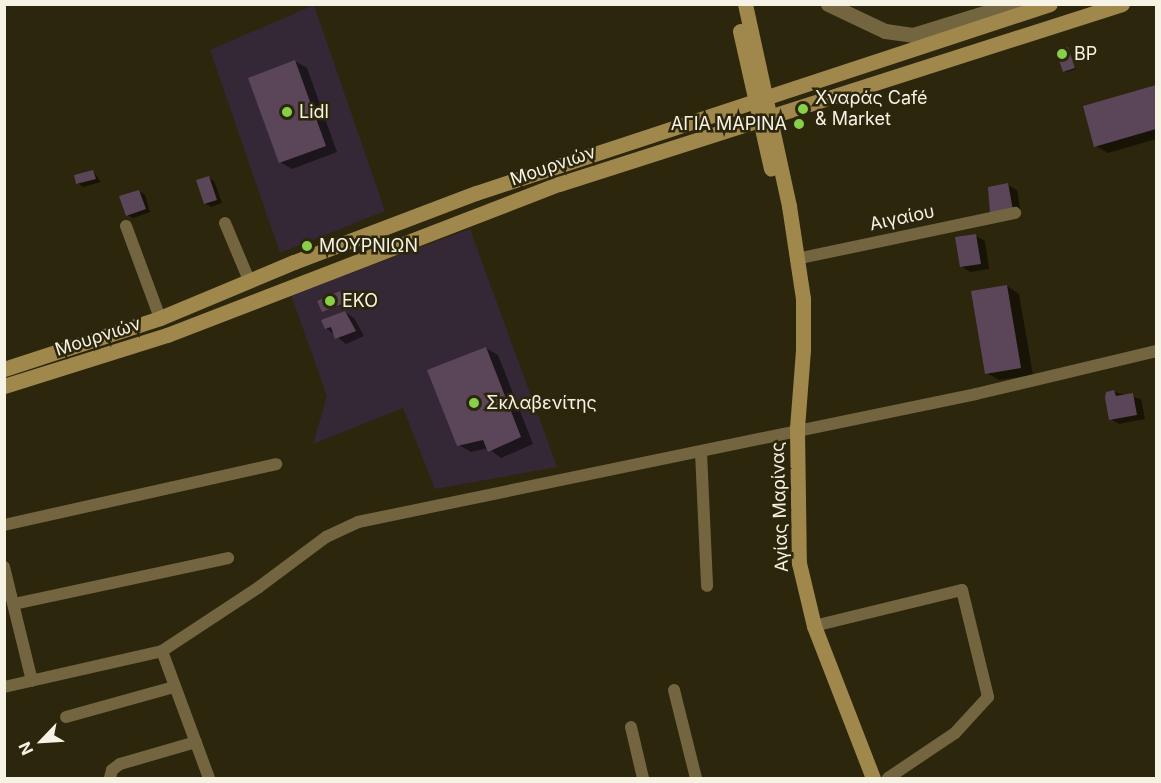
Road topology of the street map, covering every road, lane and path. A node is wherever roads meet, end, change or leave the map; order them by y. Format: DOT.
graph roads {
  1 [pos="736,4"];
  2 [pos="745,4"];
  3 [pos="828,4"];
  4 [pos="1013,4"];
  5 [pos="1050,4"];
  6 [pos="1122,4"];
  7 [pos="752,70"];
  8 [pos="792,90"];
  9 [pos="758,99"];
  10 [pos="801,106"];
  11 [pos="724,111"];
  12 [pos="764,118"];
  13 [pos="728,129"];
  14 [pos="772,151"];
  15 [pos="1015,213"];
  16 [pos="225,223"];
  17 [pos="126,226"];
  18 [pos="796,259"];
  19 [pos="249,280"];
  20 [pos="160,318"];
  21 [pos="1156,351"];
  22 [pos="4,369"];
  23 [pos="4,386"];
  24 [pos="796,428"];
  25 [pos="701,452"];
  26 [pos="276,464"];
  27 [pos="4,525"];
  28 [pos="228,558"];
  29 [pos="4,567"];
  30 [pos="707,586"];
  31 [pos="14,604"];
  32 [pos="814,626"];
  33 [pos="162,651"];
  34 [pos="32,681"];
  35 [pos="4,687"];
  36 [pos="174,687"];
  37 [pos="674,690"];
  38 [pos="66,717"];
  39 [pos="631,727"];
  40 [pos="196,742"];
  41 [pos="110,778"];
  42 [pos="209,778"];
  43 [pos="643,778"];
  44 [pos="696,778"];
  45 [pos="873,778"];
  46 [pos="888,778"];
  1 -- 7 [label="main road, Αγίας Μαρίνας"];
  2 -- 7 [label="main road, Αγίας Μαρίνας"];
  3 -- 4 [label="street"];
  5 -- 8 [label="main road, Μουρνιών"];
  6 -- 10 [label="main road, Μουρνιών"];
  7 -- 8 [label="main road"];
  7 -- 9 [label="main road, Αγίας Μαρίνας"];
  7 -- 11 [label="main road"];
  8 -- 9 [label="main road, Μουρνιών"];
  9 -- 11 [label="main road, Μουρνιών"];
  9 -- 12 [label="main road, Αγίας Μαρίνας"];
  10 -- 12 [label="main road, Μουρνιών"];
  10 -- 14 [label="main road"];
  11 -- 19 [label="main road, Μουρνιών"];
  12 -- 13 [label="main road, Μουρνιών"];
  12 -- 14 [label="main road, Αγίας Μαρίνας"];
  13 -- 14 [label="main road"];
  13 -- 23 [label="main road, Μουρνιών"];
  14 -- 18 [label="main road, Αγίας Μαρίνας"];
  15 -- 18 [label="street, Αιγαίου"];
  16 -- 19 [label="street"];
  17 -- 20 [label="street"];
  18 -- 24 [label="main road, Αγίας Μαρίνας"];
  19 -- 20 [label="main road, Μουρνιών"];
  20 -- 22 [label="main road, Μουρνιών"];
  21 -- 24 [label="street"];
  24 -- 25 [label="street"];
  24 -- 32 [label="main road, Αγίας Μαρίνας"];
  25 -- 30 [label="street"];
  25 -- 33 [label="street"];
  26 -- 27 [label="street"];
  28 -- 31 [label="street"];
  29 -- 31 [label="street"];
  31 -- 34 [label="street"];
  32 -- 45 [label="main road, Αγίας Μαρίνας"];
  32 -- 46 [label="street"];
  33 -- 34 [label="street"];
  33 -- 36 [label="street"];
  34 -- 35 [label="street"];
  36 -- 38 [label="street"];
  36 -- 40 [label="street"];
  37 -- 44 [label="street"];
  39 -- 43 [label="street"];
  40 -- 41 [label="street"];
  40 -- 42 [label="street"];
}
